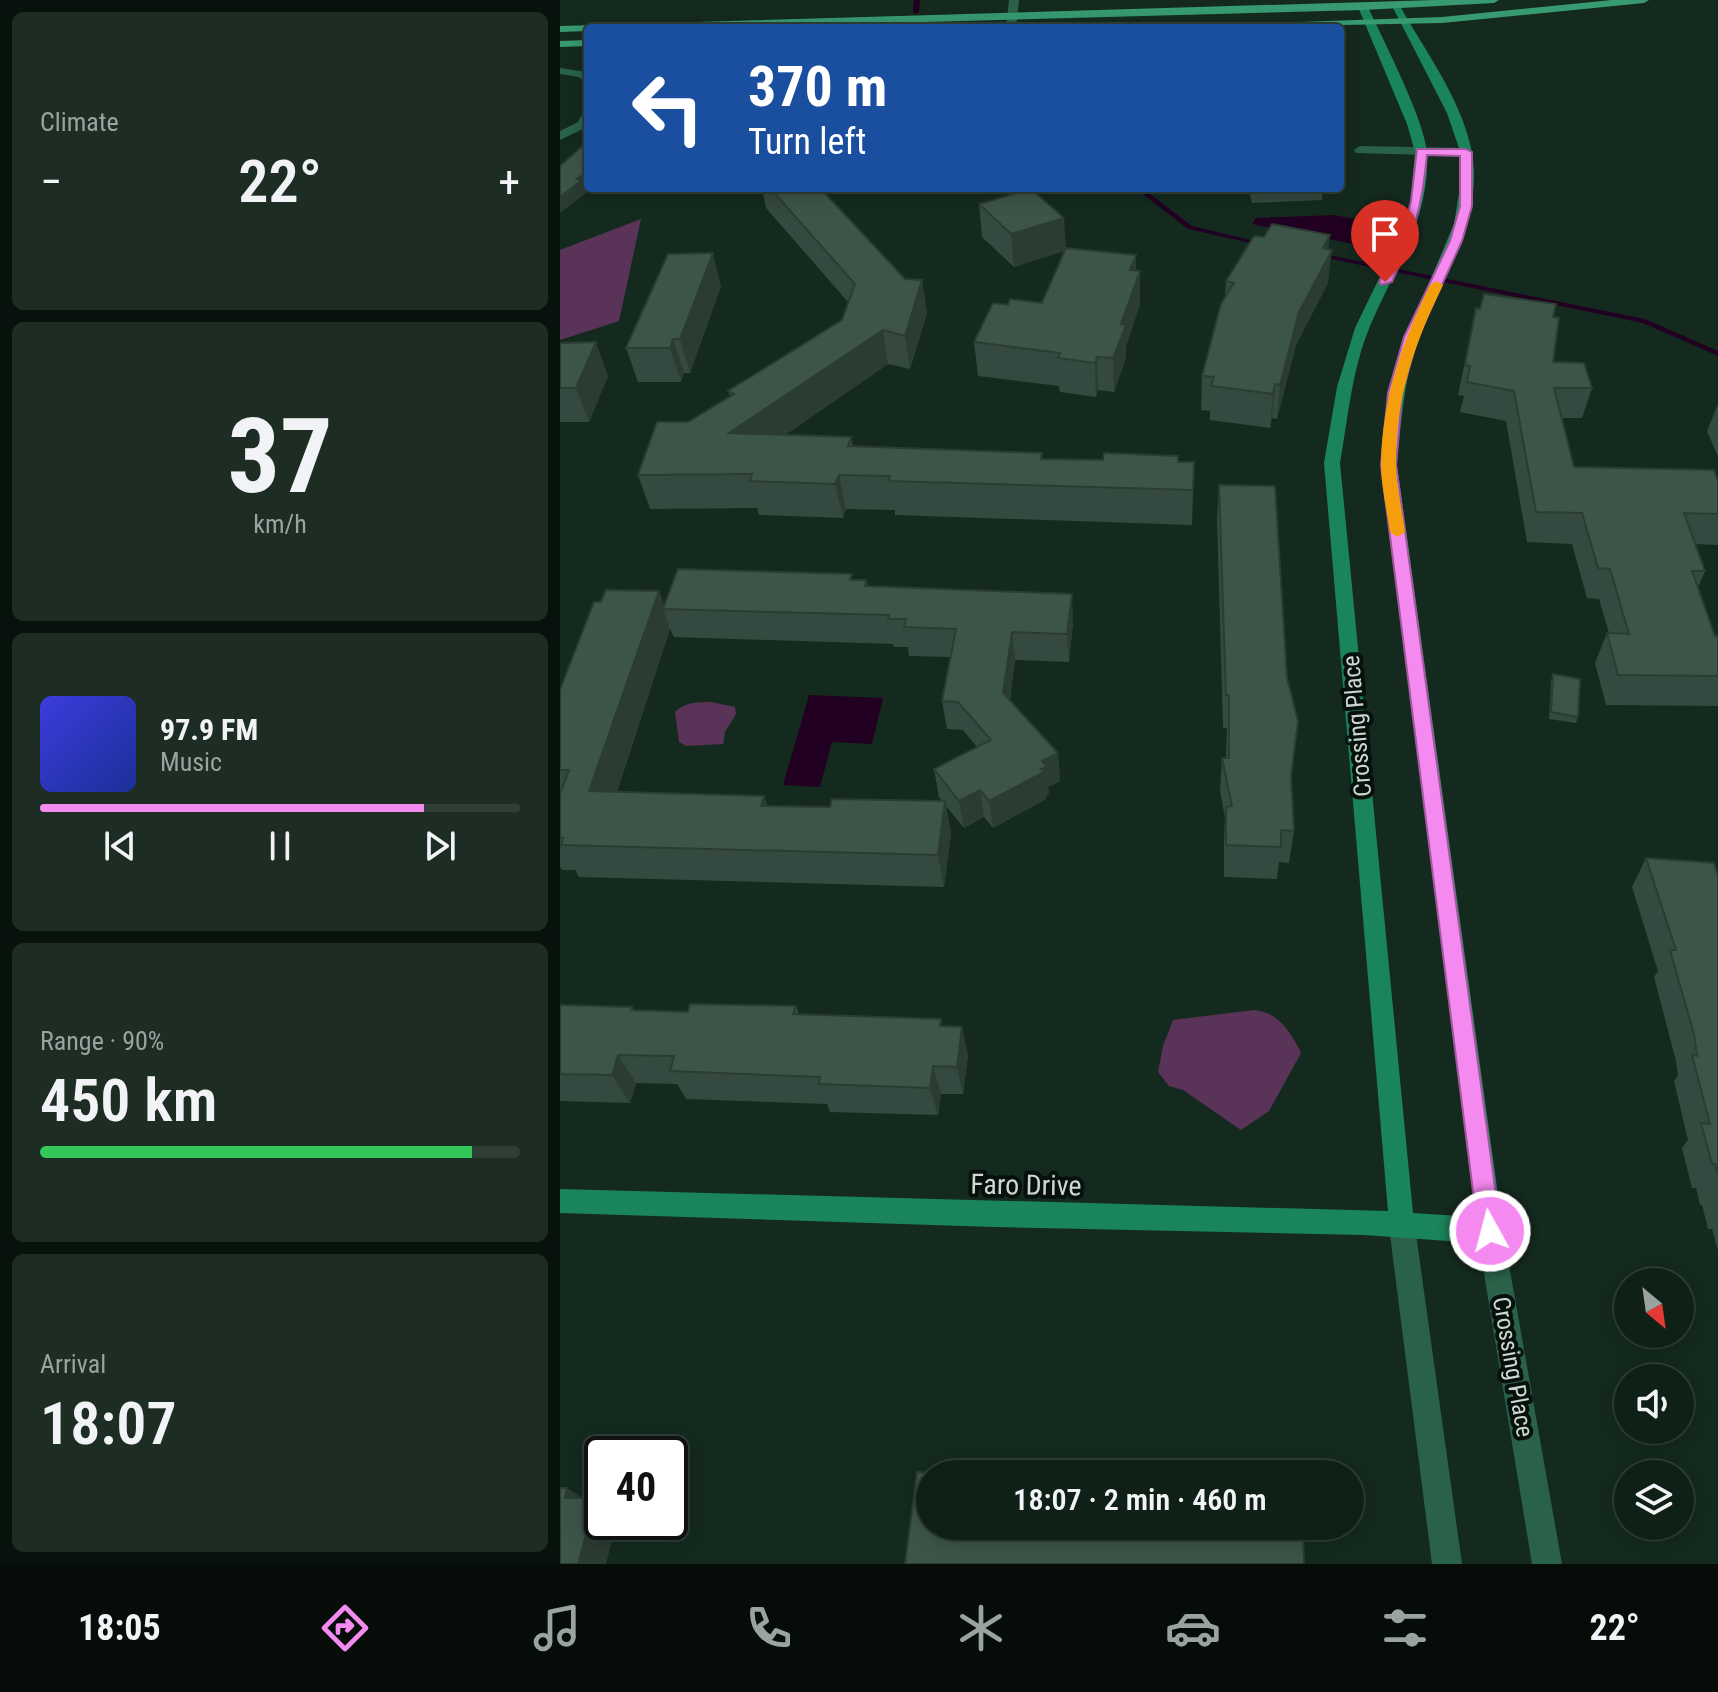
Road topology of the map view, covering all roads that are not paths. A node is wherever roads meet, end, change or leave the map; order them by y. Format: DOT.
graph roads {
  1 [pos="1014,0"];
  2 [pos="1494,0"];
  3 [pos="1644,0"];
  4 [pos="1214,5"];
  5 [pos="1395,6"];
  6 [pos="1363,7"];
  7 [pos="1404,22"];
  8 [pos="1012,23"];
  9 [pos="1370,23"];
  10 [pos="928,24"];
  11 [pos="1338,24"];
  12 [pos="584,28"];
  13 [pos="560,29"];
  14 [pos="584,43"];
  15 [pos="560,44"];
  16 [pos="560,71"];
  17 [pos="584,75"];
  18 [pos="584,122"];
  19 [pos="560,136"];
  20 [pos="1360,150"];
  21 [pos="1421,152"];
  22 [pos="1466,152"];
  23 [pos="560,1201"];
  24 [pos="1402,1227"];
  25 [pos="1490,1231"];
  26 [pos="1447,1564"];
  27 [pos="1547,1564"];
  1 -- 8 [label="street"];
  2 -- 5 [label="main road"];
  3 -- 7 [label="main road"];
  4 -- 6 [label="main road"];
  4 -- 8 [label="main road"];
  5 -- 6 [label="main road"];
  5 -- 7 [label="street, Crossing Place"];
  6 -- 9 [label="street, Crossing Place"];
  7 -- 9 [label="main road"];
  7 -- 22 [label="street, Crossing Place"];
  8 -- 10 [label="main road"];
  9 -- 11 [label="main road"];
  9 -- 21 [label="street, Crossing Place"];
  12 -- 13 [label="main road"];
  14 -- 15 [label="main road"];
  16 -- 17 [label="street"];
  18 -- 19 [label="street"];
  20 -- 21 [label="street"];
  21 -- 22 [label="street"];
  21 -- 24 [label="street, Crossing Place"];
  22 -- 25 [label="street, Crossing Place"];
  23 -- 24 [label="street, Faro Drive"];
  24 -- 25 [label="street, Faro Drive"];
  24 -- 26 [label="street, Crossing Place"];
  25 -- 27 [label="street, Crossing Place"];
}
